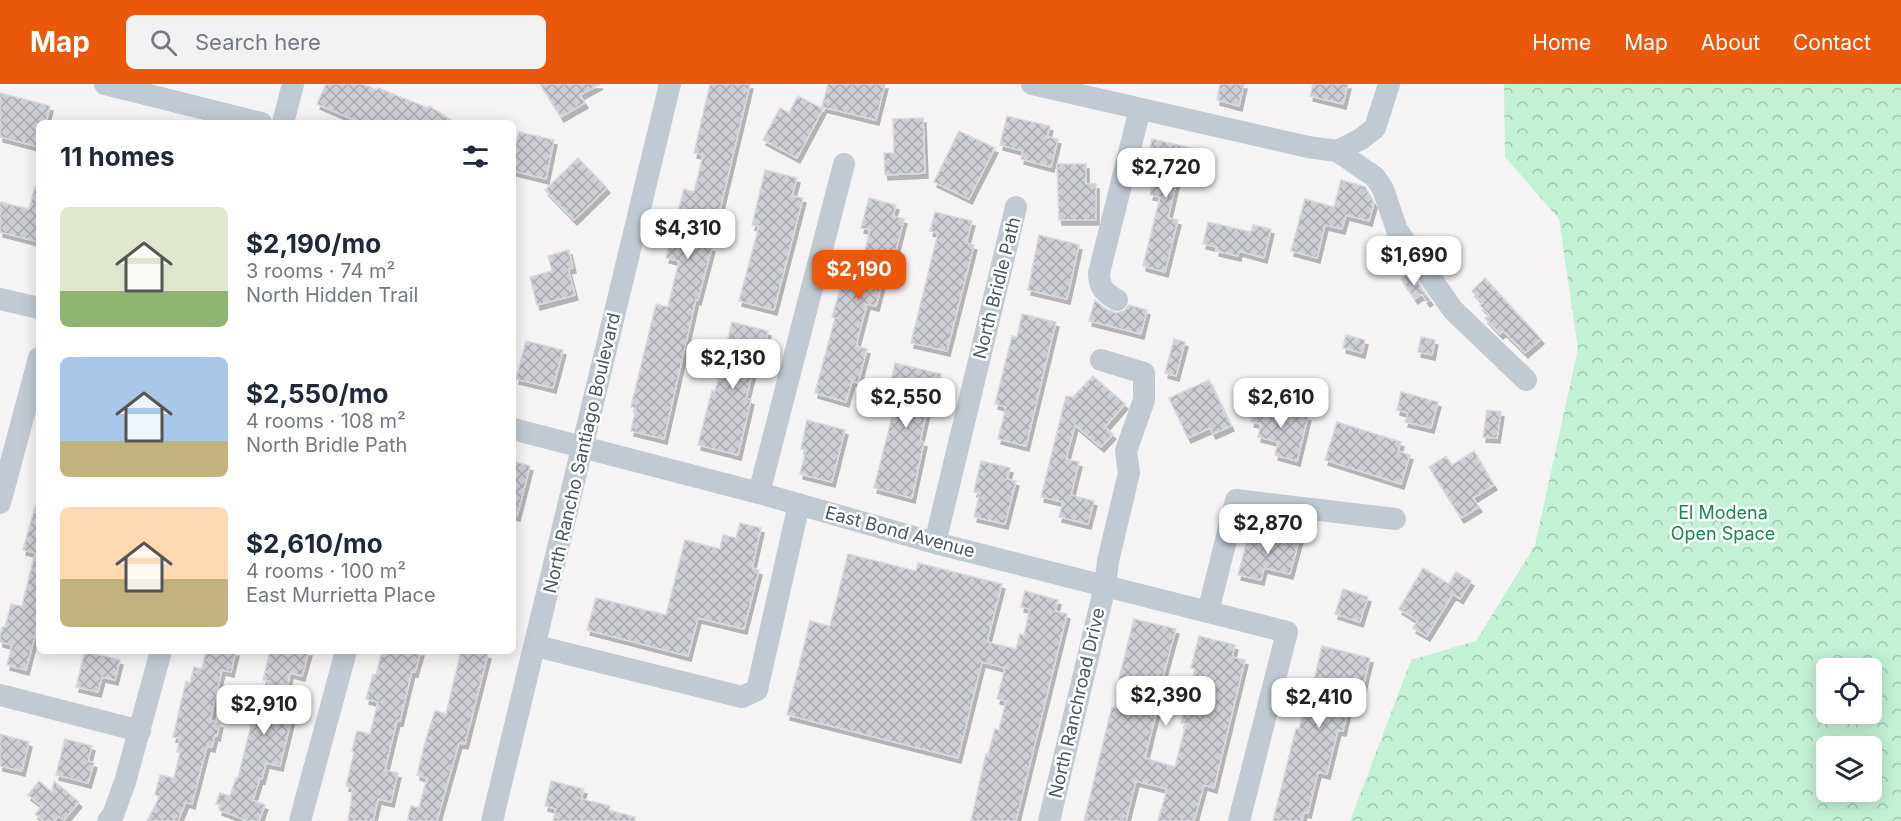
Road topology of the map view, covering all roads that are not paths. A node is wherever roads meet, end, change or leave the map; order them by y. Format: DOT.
graph roads {
  1 [pos="105,84"];
  2 [pos="293,84"];
  3 [pos="670,84"];
  4 [pos="1032,84"];
  5 [pos="1389,84"];
  6 [pos="1140,109"];
  7 [pos="249,120"];
  8 [pos="284,120"];
  9 [pos="1336,151"];
  10 [pos="844,164"];
  11 [pos="1016,207"];
  12 [pos="0,299"];
  13 [pos="1117,300"];
  14 [pos="36,307"];
  15 [pos="1101,360"];
  16 [pos="36,369"];
  17 [pos="1526,380"];
  18 [pos="516,430"];
  19 [pos="582,446"];
  20 [pos="759,493"];
  21 [pos="1,498"];
  22 [pos="799,504"];
  23 [pos="1395,519"];
  24 [pos="935,543"];
  25 [pos="1105,586"];
  26 [pos="1208,612"];
  27 [pos="536,646"];
  28 [pos="160,654"];
  29 [pos="345,654"];
  30 [pos="0,696"];
  31 [pos="140,731"];
  32 [pos="108,821"];
  33 [pos="300,821"];
  34 [pos="492,821"];
  35 [pos="1049,821"];
  36 [pos="1239,821"];
  1 -- 7 [label="street"];
  2 -- 8 [label="street"];
  3 -- 19 [label="street, North Rancho Santiago Boulevard"];
  4 -- 6 [label="street"];
  5 -- 9 [label="street"];
  6 -- 9 [label="street"];
  6 -- 13 [label="street"];
  9 -- 17 [label="street"];
  10 -- 20 [label="street"];
  11 -- 24 [label="street, North Bridle Path"];
  12 -- 14 [label="street"];
  15 -- 25 [label="street, North Ranchroad Drive"];
  16 -- 21 [label="street"];
  18 -- 19 [label="street, East Bond Avenue"];
  19 -- 20 [label="street, East Bond Avenue"];
  19 -- 27 [label="street, North Rancho Santiago Boulevard"];
  20 -- 22 [label="street, East Bond Avenue"];
  22 -- 24 [label="street, East Bond Avenue"];
  22 -- 27 [label="street"];
  23 -- 26 [label="street"];
  24 -- 25 [label="street, East Bond Avenue"];
  25 -- 26 [label="street, East Bond Avenue"];
  25 -- 35 [label="street, North Ranchroad Drive"];
  26 -- 36 [label="street, East Bond Avenue"];
  27 -- 34 [label="street, North Rancho Santiago Boulevard"];
  28 -- 31 [label="street"];
  29 -- 33 [label="street"];
  30 -- 31 [label="street"];
  31 -- 32 [label="street"];
}
